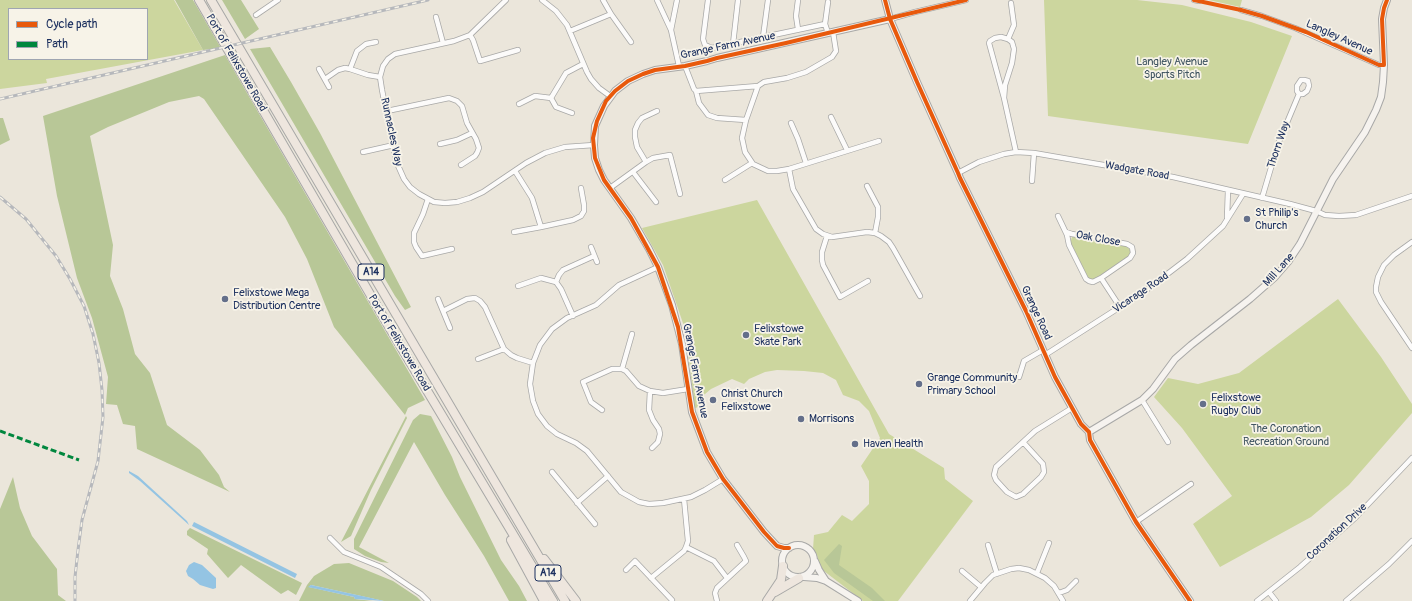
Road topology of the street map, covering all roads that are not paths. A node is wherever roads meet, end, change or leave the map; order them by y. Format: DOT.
graph roads {
  1 [pos="199,0"];
  2 [pos="211,0"];
  3 [pos="266,0"];
  4 [pos="278,0"];
  5 [pos="506,0"];
  6 [pos="542,0"];
  7 [pos="603,0"];
  8 [pos="657,0"];
  9 [pos="676,0"];
  10 [pos="708,0"];
  11 [pos="738,0"];
  12 [pos="768,0"];
  13 [pos="798,0"];
  14 [pos="885,0"];
  15 [pos="966,0"];
  16 [pos="1387,0"];
  17 [pos="828,2"];
  18 [pos="1011,3"];
  19 [pos="269,6"];
  20 [pos="1241,10"];
  21 [pos="611,14"];
  22 [pos="256,15"];
  23 [pos="436,17"];
  24 [pos="890,19"];
  25 [pos="825,24"];
  26 [pos="671,30"];
  27 [pos="798,30"];
  28 [pos="570,31"];
  29 [pos="831,33"];
  30 [pos="470,35"];
  31 [pos="763,37"];
  32 [pos="1008,39"];
  33 [pos="376,42"];
  34 [pos="631,42"];
  35 [pos="443,43"];
  36 [pos="733,44"];
  37 [pos="713,48"];
  38 [pos="518,50"];
  39 [pos="717,58"];
  40 [pos="583,64"];
  41 [pos="1384,65"];
  42 [pos="682,66"];
  43 [pos="319,69"];
  44 [pos="350,69"];
  45 [pos="380,77"];
  46 [pos="325,79"];
  47 [pos="758,86"];
  48 [pos="329,87"];
  49 [pos="696,91"];
  50 [pos="1299,94"];
  51 [pos="610,96"];
  52 [pos="551,98"];
  53 [pos="1004,98"];
  54 [pos="518,104"];
  55 [pos="387,111"];
  56 [pos="657,111"];
  57 [pos="572,113"];
  58 [pos="831,117"];
  59 [pos="746,120"];
  60 [pos="791,123"];
  61 [pos="472,133"];
  62 [pos="879,141"];
  63 [pos="440,144"];
  64 [pos="394,145"];
  65 [pos="594,145"];
  66 [pos="847,150"];
  67 [pos="363,152"];
  68 [pos="1016,152"];
  69 [pos="1034,153"];
  70 [pos="646,162"];
  71 [pos="806,162"];
  72 [pos="752,163"];
  73 [pos="462,165"];
  74 [pos="788,169"];
  75 [pos="515,171"];
  76 [pos="633,172"];
  77 [pos="958,173"];
  78 [pos="725,180"];
  79 [pos="1032,181"];
  80 [pos="867,186"];
  81 [pos="581,188"];
  82 [pos="610,188"];
  83 [pos="1228,190"];
  84 [pos="680,194"];
  85 [pos="1243,194"];
  86 [pos="1412,196"];
  87 [pos="1262,198"];
  88 [pos="428,199"];
  89 [pos="656,202"];
  90 [pos="1316,211"];
  91 [pos="1058,216"];
  92 [pos="1227,220"];
  93 [pos="541,227"];
  94 [pos="1064,231"];
  95 [pos="514,232"];
  96 [pos="875,233"];
  97 [pos="827,236"];
  98 [pos="1412,242"];
  99 [pos="591,247"];
  100 [pos="452,248"];
  101 [pos="594,256"];
  102 [pos="597,262"];
  103 [pos="658,267"];
  104 [pos="1101,278"];
  105 [pos="556,282"];
  106 [pos="868,282"];
  107 [pos="518,286"];
  108 [pos="920,296"];
  109 [pos="438,299"];
  110 [pos="1120,307"];
  111 [pos="443,311"];
  112 [pos="573,316"];
  113 [pos="450,328"];
  114 [pos="632,334"];
  115 [pos="1412,348"];
  116 [pos="504,349"];
  117 [pos="1044,353"];
  118 [pos="478,359"];
  119 [pos="533,363"];
  120 [pos="622,369"];
  121 [pos="1019,377"];
  122 [pos="688,389"];
  123 [pos="650,391"];
  124 [pos="1142,400"];
  125 [pos="1072,408"];
  126 [pos="602,410"];
  127 [pos="1089,432"];
  128 [pos="1023,442"];
  129 [pos="1168,442"];
  130 [pos="652,448"];
  131 [pos="1412,458"];
  132 [pos="552,472"];
  133 [pos="608,476"];
  134 [pos="723,479"];
  135 [pos="1191,484"];
  136 [pos="684,499"];
  137 [pos="494,503"];
  138 [pos="577,503"];
  139 [pos="1136,522"];
  140 [pos="595,524"];
  141 [pos="330,538"];
  142 [pos="1412,541"];
  143 [pos="1049,543"];
  144 [pos="531,545"];
  145 [pos="737,545"];
  146 [pos="988,545"];
  147 [pos="777,546"];
  148 [pos="686,547"];
  149 [pos="789,548"];
  150 [pos="814,559"];
  151 [pos="782,564"];
  152 [pos="626,570"];
  153 [pos="962,571"];
  154 [pos="1037,573"];
  155 [pos="997,574"];
  156 [pos="802,577"];
  157 [pos="651,578"];
  158 [pos="727,578"];
  159 [pos="826,580"];
  160 [pos="1076,581"];
  161 [pos="981,587"];
  162 [pos="1268,592"];
  163 [pos="773,593"];
  164 [pos="1059,593"];
  165 [pos="672,600"];
  166 [pos="428,601"];
  167 [pos="544,601"];
  168 [pos="554,601"];
  169 [pos="565,601"];
  170 [pos="576,601"];
  171 [pos="717,601"];
  172 [pos="767,601"];
  173 [pos="858,601"];
  174 [pos="970,601"];
  175 [pos="1063,601"];
  176 [pos="1190,601"];
  177 [pos="1257,601"];
  178 [pos="1276,601"];
  179 [pos="1346,601"];
  1 -- 137 [label="highway, Port of Felixstowe Road / A14"];
  2 -- 144 [label="highway, Port of Felixstowe Road / A14"];
  3 -- 19 [label="street"];
  4 -- 19 [label="street"];
  5 -- 30 [label="street"];
  6 -- 28 [label="street"];
  7 -- 21 [label="street"];
  8 -- 26 [label="street"];
  9 -- 26 [label="street"];
  10 -- 37 [label="street"];
  11 -- 36 [label="street"];
  12 -- 31 [label="street"];
  13 -- 27 [label="street"];
  14 -- 24 [label="street, Grange Road"];
  15 -- 24 [label="street"];
  16 -- 41 [label="street, Mill Lane"];
  17 -- 25 [label="street"];
  18 -- 32 [label="street"];
  19 -- 22 [label="street"];
  20 -- 41 [label="street, Langley Avenue"];
  21 -- 28 [label="street"];
  21 -- 34 [label="street"];
  23 -- 35 [label="street"];
  24 -- 29 [label="street, Grange Farm Avenue"];
  24 -- 77 [label="street, Grange Road"];
  25 -- 27 [label="street, Grange Farm Avenue"];
  25 -- 29 [label="street"];
  26 -- 42 [label="street"];
  27 -- 31 [label="street, Grange Farm Avenue"];
  28 -- 40 [label="street"];
  29 -- 39 [label="street, Grange Farm Avenue"];
  29 -- 47 [label="street"];
  30 -- 35 [label="street"];
  30 -- 38 [label="street"];
  31 -- 36 [label="street, Grange Farm Avenue"];
  32 -- 53 [label="street"];
  32 -- 53 [label="street"];
  33 -- 44 [label="street"];
  35 -- 45 [label="street"];
  36 -- 37 [label="street, Grange Farm Avenue"];
  37 -- 39 [label="street"];
  39 -- 42 [label="street, Grange Farm Avenue"];
  40 -- 51 [label="street"];
  40 -- 52 [label="street"];
  41 -- 90 [label="street, Mill Lane"];
  42 -- 49 [label="street"];
  42 -- 51 [label="street, Grange Farm Avenue"];
  43 -- 46 [label="street"];
  44 -- 45 [label="street"];
  44 -- 46 [label="street"];
  45 -- 55 [label="street, Runnacles Way"];
  46 -- 48 [label="street"];
  47 -- 49 [label="street"];
  47 -- 59 [label="street"];
  49 -- 59 [label="street"];
  50 -- 87 [label="street, Thorn Way"];
  51 -- 65 [label="street, Grange Farm Avenue"];
  52 -- 54 [label="street"];
  52 -- 57 [label="street"];
  53 -- 68 [label="street"];
  55 -- 61 [label="street"];
  55 -- 64 [label="street, Runnacles Way"];
  56 -- 70 [label="street"];
  58 -- 66 [label="street"];
  59 -- 72 [label="street"];
  60 -- 71 [label="street"];
  61 -- 63 [label="street"];
  61 -- 73 [label="street"];
  62 -- 66 [label="street"];
  64 -- 67 [label="street"];
  64 -- 88 [label="street, Runnacles Way"];
  65 -- 75 [label="street, Runnacles Way"];
  65 -- 82 [label="street, Grange Farm Avenue"];
  66 -- 71 [label="street"];
  68 -- 69 [label="street, Wadgate Road"];
  68 -- 77 [label="street, Wadgate Road"];
  69 -- 79 [label="street"];
  69 -- 83 [label="street, Wadgate Road"];
  70 -- 76 [label="street"];
  70 -- 84 [label="street"];
  71 -- 74 [label="street"];
  72 -- 74 [label="street"];
  72 -- 78 [label="street"];
  74 -- 97 [label="street"];
  75 -- 88 [label="street, Runnacles Way"];
  75 -- 93 [label="street"];
  76 -- 82 [label="street"];
  76 -- 89 [label="street"];
  77 -- 117 [label="street, Grange Road"];
  80 -- 96 [label="street"];
  81 -- 93 [label="street"];
  82 -- 103 [label="street, Grange Farm Avenue"];
  83 -- 85 [label="street, Wadgate Road"];
  83 -- 92 [label="street"];
  85 -- 87 [label="street, Wadgate Road"];
  85 -- 92 [label="street, Vicarage Road"];
  86 -- 90 [label="street, Wadgate Road"];
  87 -- 90 [label="street, Wadgate Road"];
  88 -- 100 [label="street"];
  90 -- 124 [label="street, Mill Lane"];
  91 -- 94 [label="street, Oak Close"];
  92 -- 110 [label="street, Vicarage Road"];
  93 -- 95 [label="street"];
  94 -- 104 [label="street, Oak Close"];
  94 -- 104 [label="street, Oak Close"];
  96 -- 97 [label="street"];
  96 -- 108 [label="street"];
  97 -- 106 [label="street"];
  98 -- 115 [label="street"];
  99 -- 101 [label="street"];
  101 -- 102 [label="street"];
  101 -- 105 [label="street"];
  103 -- 112 [label="street"];
  103 -- 122 [label="street, Grange Farm Avenue"];
  104 -- 110 [label="street"];
  105 -- 107 [label="street"];
  105 -- 112 [label="street"];
  109 -- 111 [label="street"];
  110 -- 117 [label="street, Vicarage Road"];
  111 -- 113 [label="street"];
  111 -- 116 [label="street"];
  112 -- 119 [label="street"];
  114 -- 120 [label="street"];
  116 -- 118 [label="street"];
  116 -- 119 [label="street"];
  117 -- 121 [label="street, Vicarage Road"];
  117 -- 125 [label="street, Grange Road"];
  119 -- 133 [label="street"];
  120 -- 123 [label="street"];
  120 -- 126 [label="street"];
  122 -- 123 [label="street"];
  122 -- 134 [label="street, Grange Farm Avenue"];
  123 -- 130 [label="street"];
  124 -- 127 [label="street, Mill Lane"];
  124 -- 129 [label="street"];
  125 -- 127 [label="street, Grange Road"];
  125 -- 128 [label="street"];
  127 -- 139 [label="street, Grange Road"];
  128 -- 128 [label="street"];
  131 -- 162 [label="street, Coronation Drive"];
  132 -- 138 [label="street"];
  133 -- 136 [label="street"];
  133 -- 138 [label="street"];
  134 -- 136 [label="street"];
  134 -- 147 [label="street, Grange Farm Avenue"];
  135 -- 139 [label="street"];
  136 -- 148 [label="street"];
  137 -- 167 [label="highway"];
  137 -- 168 [label="highway, Port of Felixstowe Road / A14"];
  138 -- 140 [label="street"];
  139 -- 176 [label="street, Grange Road"];
  141 -- 166 [label="street"];
  142 -- 179 [label="street"];
  143 -- 154 [label="street"];
  144 -- 169 [label="highway, Port of Felixstowe Road / A14"];
  144 -- 170 [label="highway"];
  145 -- 158 [label="street"];
  146 -- 155 [label="street"];
  147 -- 149 [label="street"];
  147 -- 151 [label="street, Grange Farm Avenue"];
  148 -- 157 [label="street"];
  148 -- 158 [label="street"];
  149 -- 150 [label="street"];
  149 -- 151 [label="street"];
  150 -- 156 [label="street"];
  150 -- 159 [label="street"];
  151 -- 156 [label="street"];
  151 -- 163 [label="highway"];
  152 -- 157 [label="street"];
  153 -- 161 [label="street"];
  154 -- 155 [label="street"];
  154 -- 164 [label="street"];
  155 -- 161 [label="street"];
  156 -- 159 [label="street"];
  156 -- 163 [label="highway"];
  157 -- 165 [label="street"];
  158 -- 171 [label="street"];
  159 -- 173 [label="street"];
  160 -- 164 [label="street"];
  161 -- 174 [label="street"];
  162 -- 177 [label="street, Coronation Drive"];
  162 -- 178 [label="street"];
  163 -- 172 [label="highway"];
  164 -- 175 [label="street"];
}
